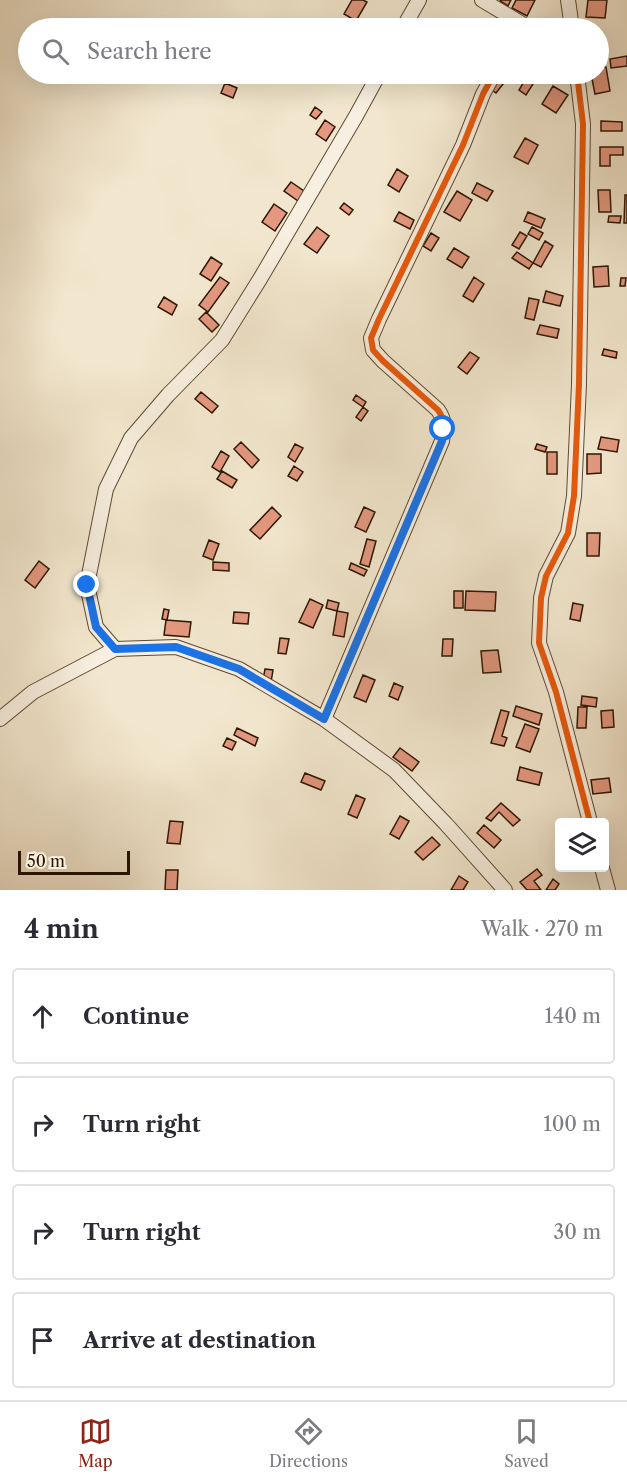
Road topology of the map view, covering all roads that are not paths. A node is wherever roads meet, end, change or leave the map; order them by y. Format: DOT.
graph roads {
  1 [pos="419,0"];
  2 [pos="482,0"];
  3 [pos="568,0"];
  4 [pos="409,18"];
  5 [pos="512,18"];
  6 [pos="571,18"];
  7 [pos="374,84"];
  8 [pos="488,84"];
  9 [pos="578,84"];
  10 [pos="115,649"];
  11 [pos="0,719"];
  12 [pos="324,719"];
  13 [pos="589,818"];
  14 [pos="603,872"];
  15 [pos="505,890"];
  16 [pos="608,890"];
  1 -- 4 [label="street"];
  2 -- 5 [label="street"];
  3 -- 6 [label="street"];
  7 -- 10 [label="street"];
  8 -- 12 [label="street"];
  9 -- 13 [label="street"];
  10 -- 11 [label="street"];
  10 -- 12 [label="street"];
  12 -- 15 [label="street"];
  14 -- 16 [label="street"];
}
